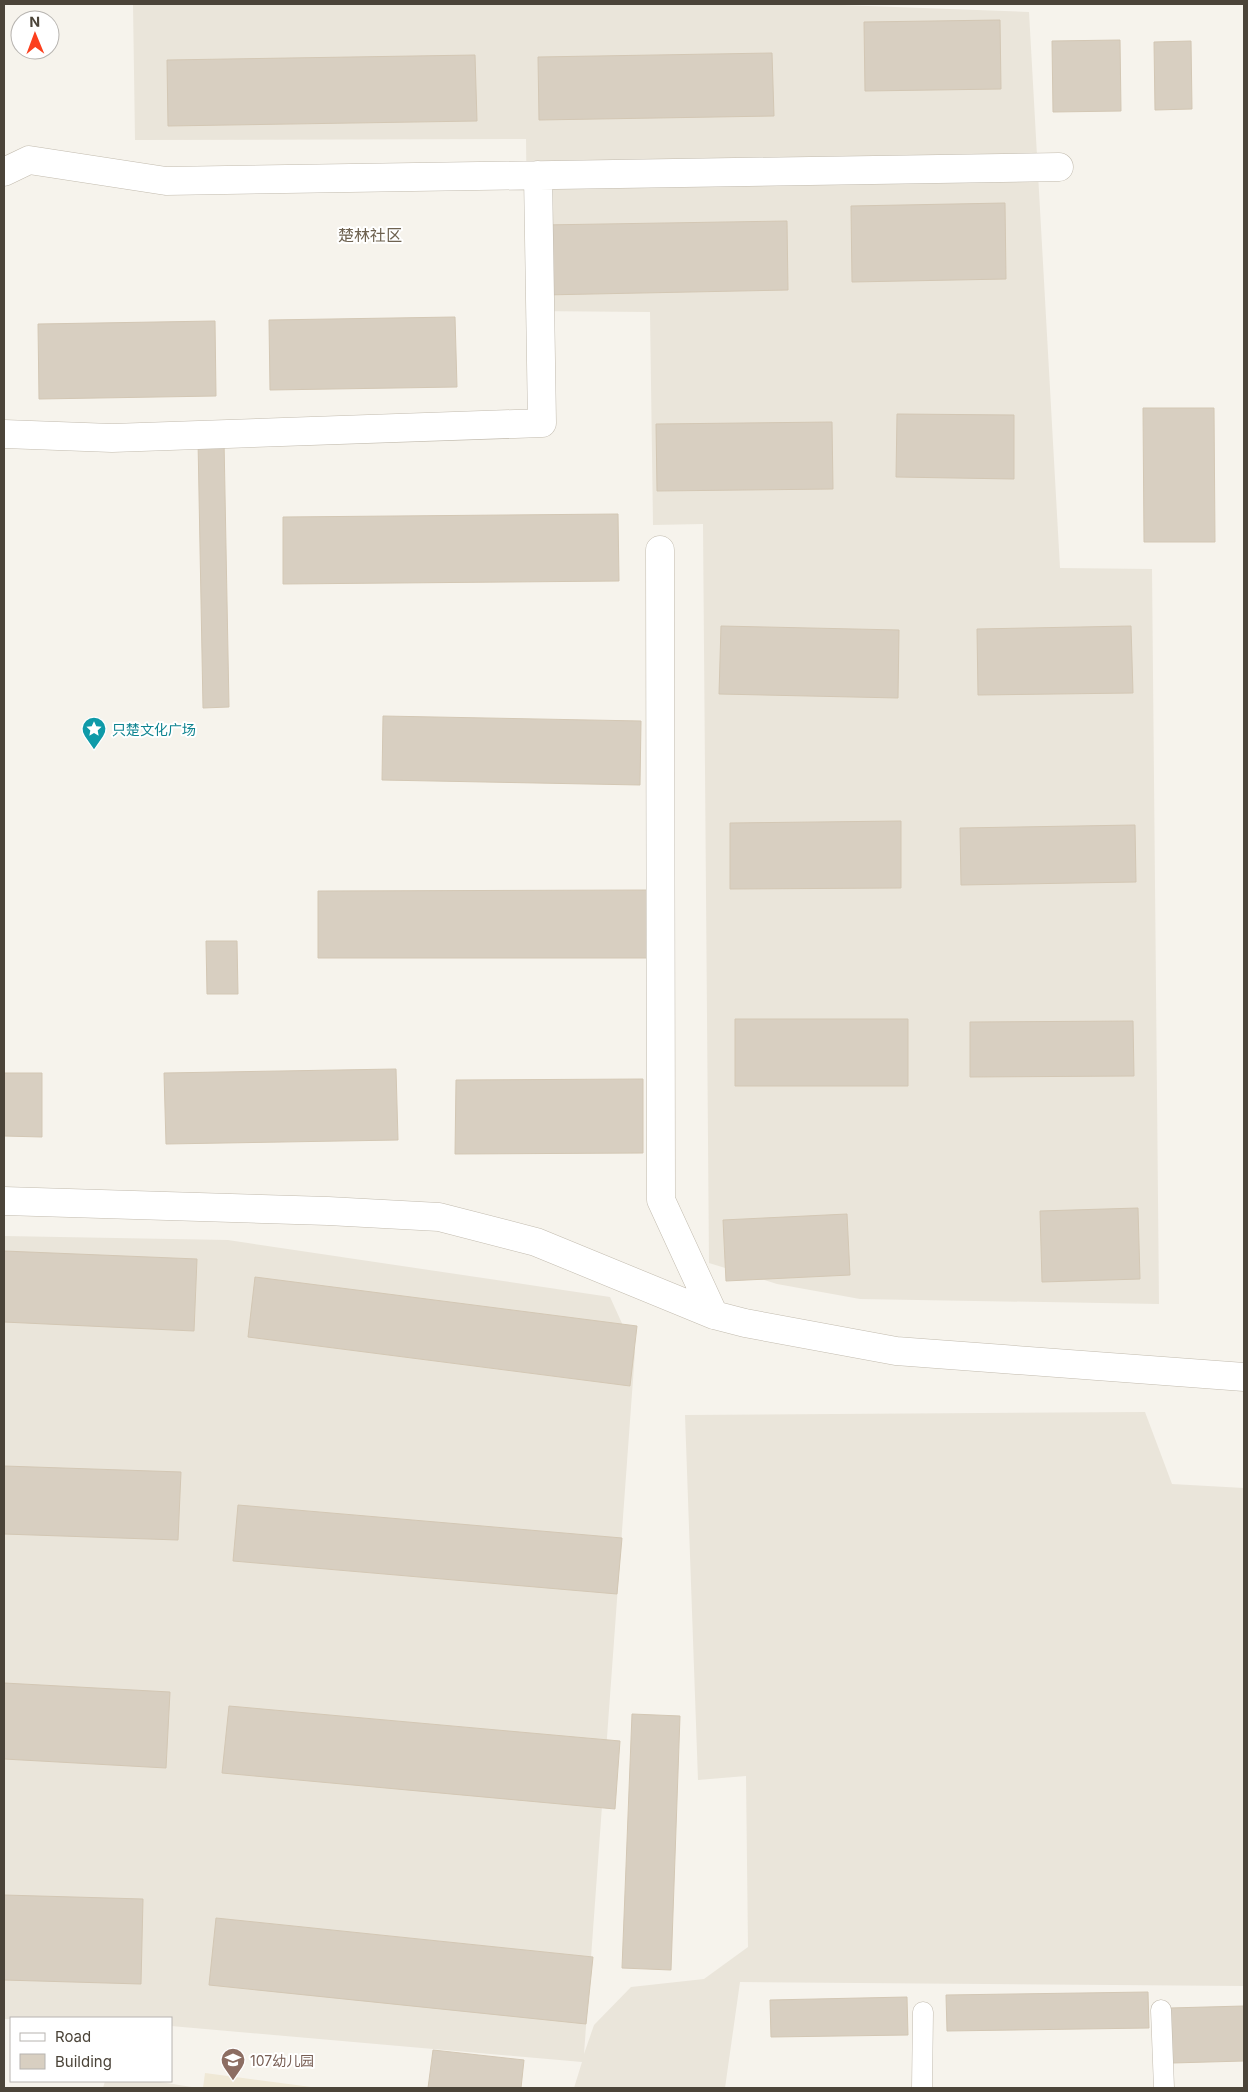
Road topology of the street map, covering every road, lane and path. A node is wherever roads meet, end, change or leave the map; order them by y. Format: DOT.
graph roads {
  1 [pos="1059,167"];
  2 [pos="4,172"];
  3 [pos="538,175"];
  4 [pos="4,434"];
  5 [pos="660,550"];
  6 [pos="4,1201"];
  7 [pos="714,1315"];
  8 [pos="1244,1377"];
  9 [pos="1161,2010"];
  10 [pos="923,2012"];
  11 [pos="922,2088"];
  12 [pos="1164,2088"];
  1 -- 3 [label="street"];
  2 -- 3 [label="street"];
  3 -- 4 [label="street"];
  5 -- 7 [label="street"];
  6 -- 7 [label="street"];
  7 -- 8 [label="street"];
  9 -- 12 [label="lane"];
  10 -- 11 [label="lane"];
}
